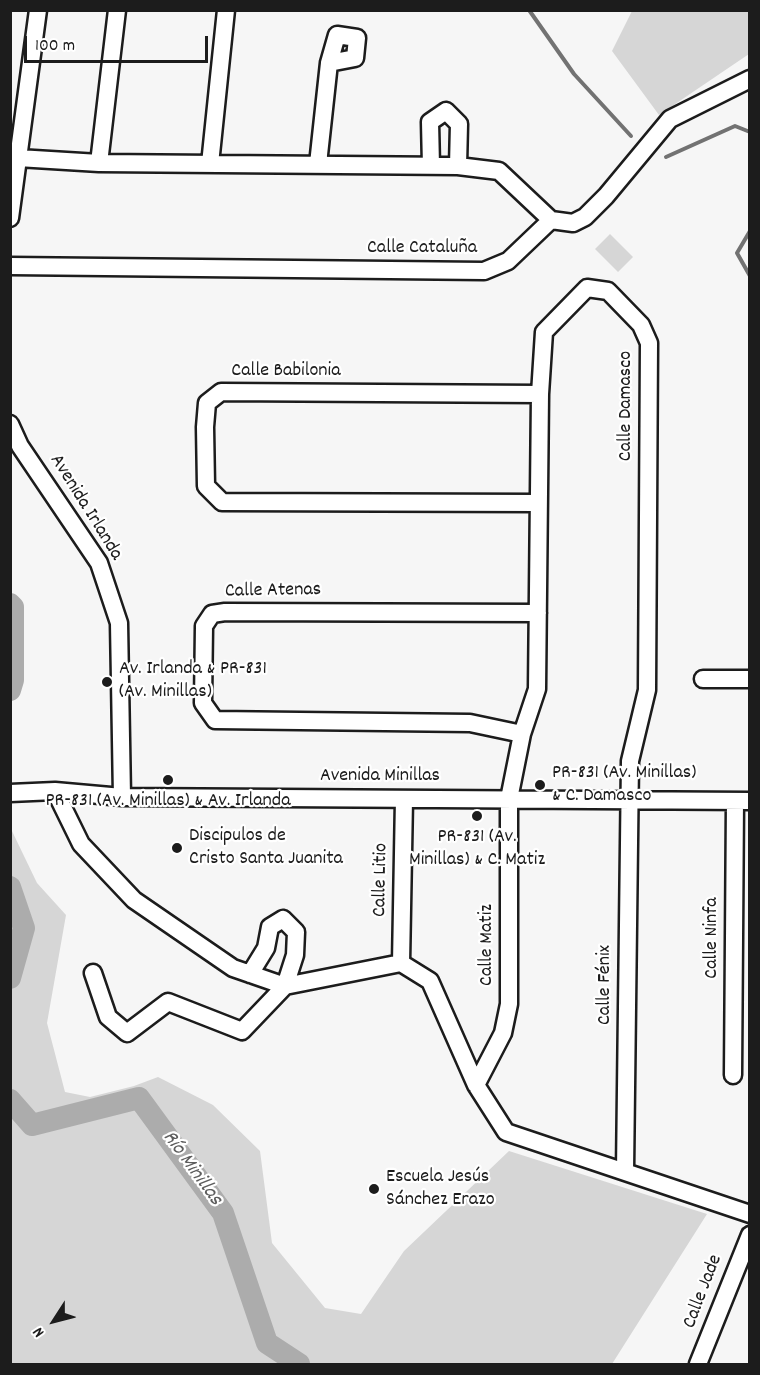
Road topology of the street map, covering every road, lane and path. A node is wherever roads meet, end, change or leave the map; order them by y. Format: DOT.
graph roads {
  1 [pos="38,10"];
  2 [pos="117,10"];
  3 [pos="226,10"];
  4 [pos="329,63"];
  5 [pos="750,79"];
  6 [pos="18,158"];
  7 [pos="99,163"];
  8 [pos="210,164"];
  9 [pos="318,164"];
  10 [pos="431,166"];
  11 [pos="458,166"];
  12 [pos="10,218"];
  13 [pos="551,220"];
  14 [pos="10,266"];
  15 [pos="540,394"];
  16 [pos="10,424"];
  17 [pos="538,503"];
  18 [pos="538,614"];
  19 [pos="703,679"];
  20 [pos="750,679"];
  21 [pos="522,734"];
  22 [pos="55,791"];
  23 [pos="16,792"];
  24 [pos="122,797"];
  25 [pos="404,799"];
  26 [pos="509,799"];
  27 [pos="628,800"];
  28 [pos="742,801"];
  29 [pos="401,963"];
  30 [pos="93,973"];
  31 [pos="250,974"];
  32 [pos="285,986"];
  33 [pos="734,1075"];
  34 [pos="476,1085"];
  35 [pos="625,1171"];
  36 [pos="750,1214"];
  37 [pos="750,1235"];
  38 [pos="698,1365"];
  1 -- 6 [label="street"];
  2 -- 7 [label="street"];
  3 -- 8 [label="street"];
  4 -- 9 [label="street"];
  5 -- 13 [label="street"];
  6 -- 7 [label="street"];
  6 -- 12 [label="street"];
  7 -- 8 [label="street"];
  8 -- 9 [label="street"];
  9 -- 10 [label="street"];
  10 -- 11 [label="street"];
  10 -- 11 [label="street"];
  11 -- 13 [label="street"];
  13 -- 14 [label="street, Calle Cataluña"];
  15 -- 17 [label="street, Calle Damasco"];
  15 -- 17 [label="street, Calle Babilonia"];
  15 -- 27 [label="street, Calle Damasco"];
  16 -- 24 [label="street, Avenida Irlanda"];
  17 -- 18 [label="street, Calle Damasco"];
  18 -- 21 [label="street, Calle Damasco"];
  18 -- 21 [label="street, Calle Atenas"];
  19 -- 20 [label="street"];
  21 -- 26 [label="street, Calle Damasco"];
  22 -- 23 [label="street, Avenida Minillas"];
  22 -- 24 [label="street, Avenida Minillas"];
  22 -- 31 [label="street"];
  24 -- 25 [label="street, Avenida Minillas"];
  25 -- 26 [label="street, Avenida Minillas"];
  25 -- 29 [label="street, Calle Litio"];
  26 -- 27 [label="street, Avenida Minillas"];
  26 -- 34 [label="street, Calle Matiz"];
  27 -- 28 [label="street, Avenida Minillas"];
  27 -- 35 [label="street, Calle Fénix"];
  28 -- 33 [label="street, Calle Ninfa"];
  29 -- 32 [label="street"];
  29 -- 34 [label="street"];
  30 -- 32 [label="street"];
  31 -- 32 [label="street"];
  31 -- 32 [label="street"];
  34 -- 35 [label="street"];
  35 -- 36 [label="street"];
  37 -- 38 [label="street, Calle Jade"];
}
